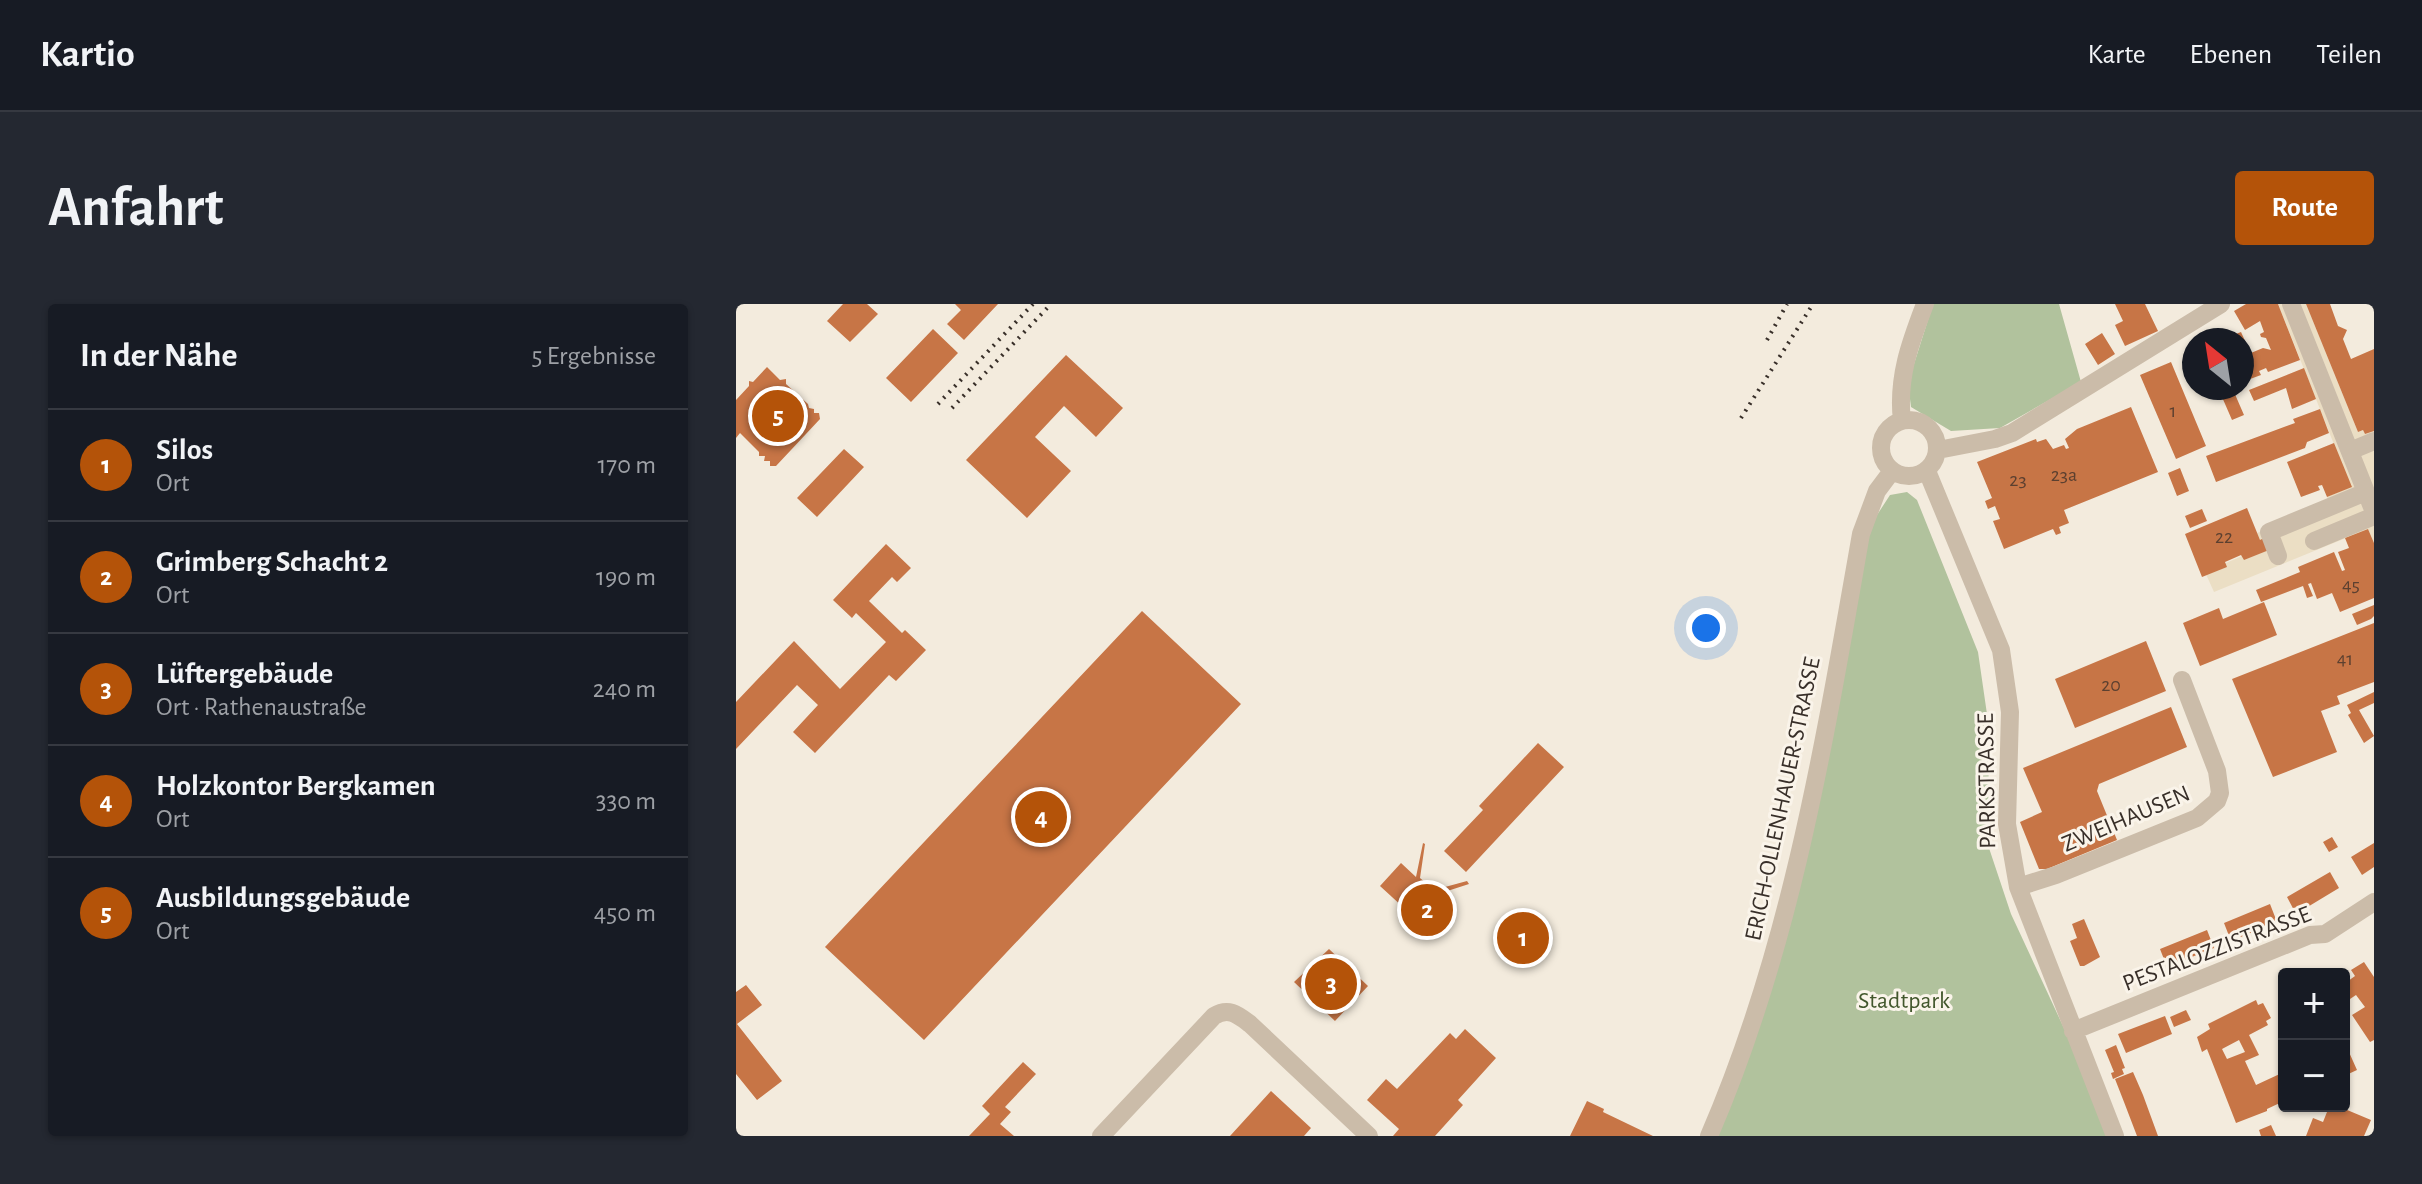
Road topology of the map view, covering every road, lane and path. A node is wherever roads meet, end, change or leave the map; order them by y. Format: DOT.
graph roads {
  1 [pos="1925,304"];
  2 [pos="2221,304"];
  3 [pos="2291,304"];
  4 [pos="1902,421"];
  5 [pos="2374,441"];
  6 [pos="1938,450"];
  7 [pos="2350,451"];
  8 [pos="2366,466"];
  9 [pos="1892,471"];
  10 [pos="1927,471"];
  11 [pos="2366,492"];
  12 [pos="2374,514"];
  13 [pos="2314,541"];
  14 [pos="2278,556"];
  15 [pos="2182,680"];
  16 [pos="2018,887"];
  17 [pos="2374,902"];
  18 [pos="2073,1031"];
  19 [pos="1101,1136"];
  20 [pos="1369,1136"];
  21 [pos="1709,1136"];
  22 [pos="2115,1136"];
  1 -- 4 [label="street"];
  2 -- 6 [label="street"];
  3 -- 7 [label="street"];
  4 -- 6 [label="street"];
  4 -- 9 [label="street"];
  5 -- 7 [label="street"];
  6 -- 10 [label="street"];
  7 -- 8 [label="street"];
  8 -- 11 [label="street"];
  9 -- 10 [label="street"];
  9 -- 21 [label="street, ERICH-OLLENHAUER-STRASSE"];
  10 -- 16 [label="street, PARKSTRASSE"];
  11 -- 12 [label="street"];
  11 -- 14 [label="street"];
  12 -- 13 [label="street"];
  15 -- 16 [label="street, ZWEIHAUSEN"];
  16 -- 18 [label="street, PARKSTRASSE"];
  17 -- 18 [label="street, PESTALOZZISTRASSE"];
  18 -- 22 [label="street, PARKSTRASSE"];
  19 -- 20 [label="street"];
}
